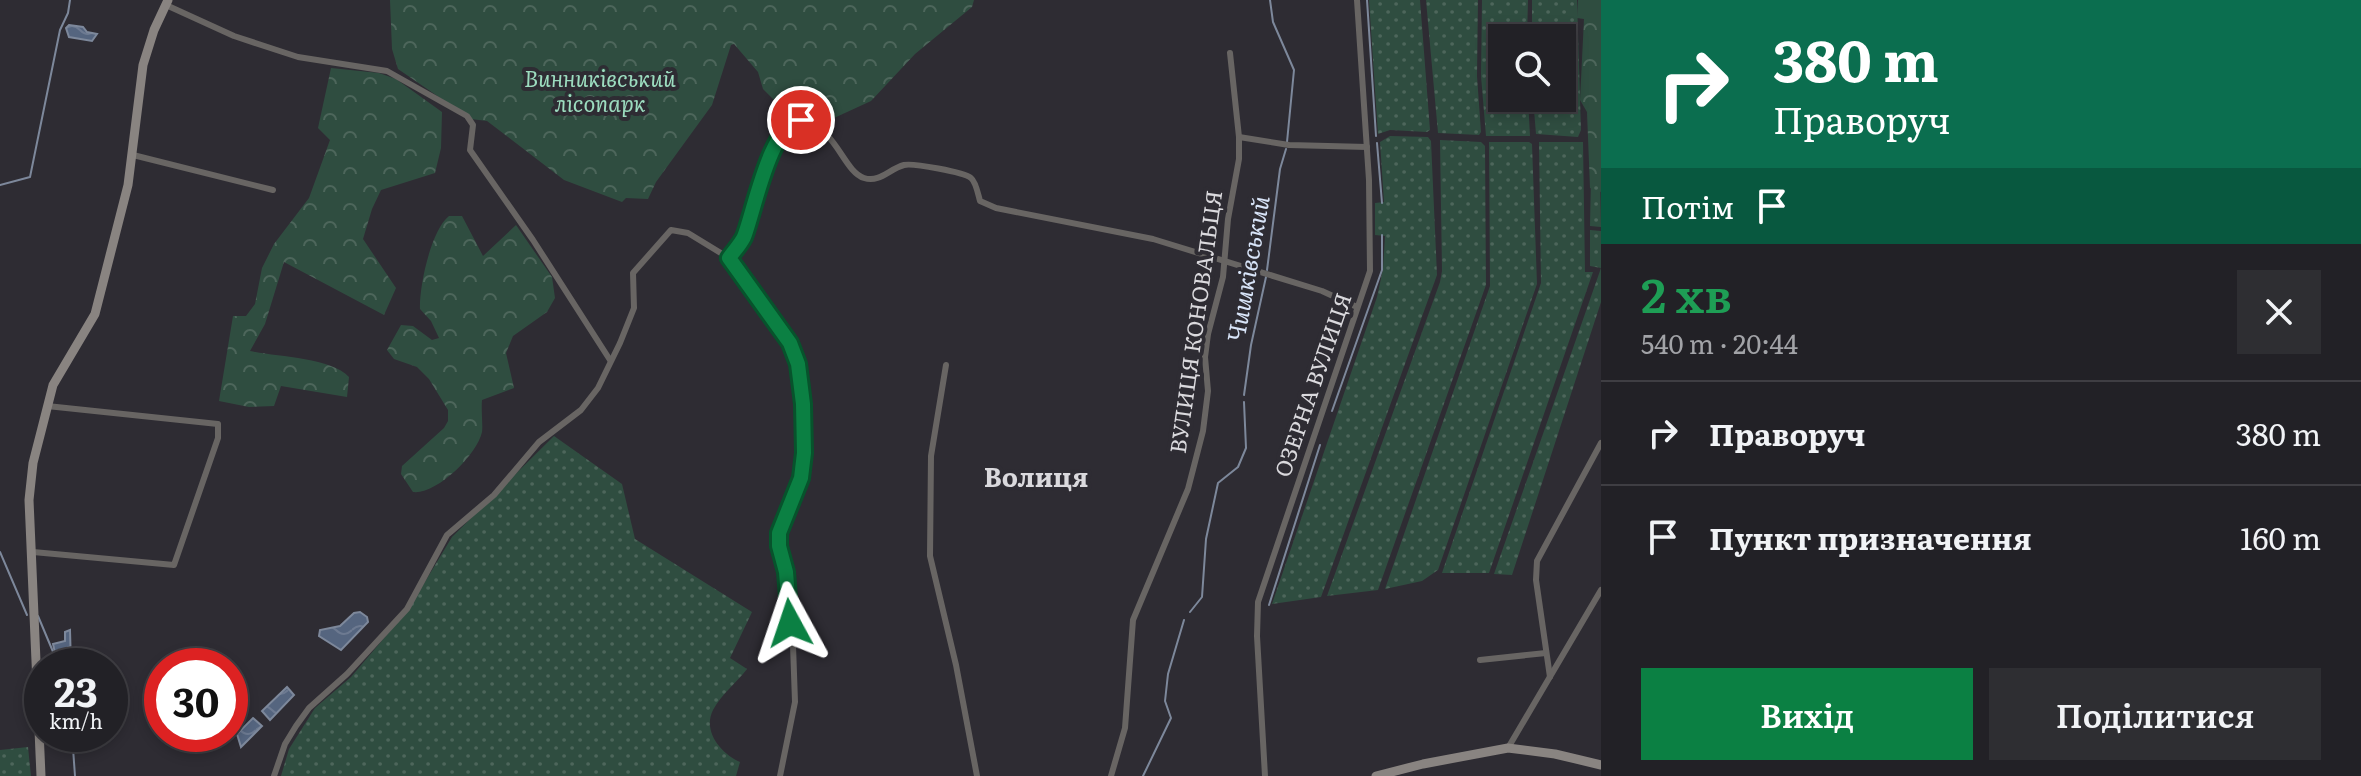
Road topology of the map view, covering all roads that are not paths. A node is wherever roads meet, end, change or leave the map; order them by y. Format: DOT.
graph roads {
  1 [pos="1357,0"];
  2 [pos="167,3"];
  3 [pos="1230,53"];
  4 [pos="1239,137"];
  5 [pos="1367,147"];
  6 [pos="133,155"];
  7 [pos="273,190"];
  8 [pos="729,258"];
  9 [pos="1225,260"];
  10 [pos="1357,307"];
  11 [pos="610,360"];
  12 [pos="946,365"];
  13 [pos="47,406"];
  14 [pos="1601,443"];
  15 [pos="33,552"];
  16 [pos="1601,590"];
  17 [pos="1546,653"];
  18 [pos="1480,660"];
  19 [pos="1550,677"];
  20 [pos="1508,748"];
  21 [pos="1601,765"];
  22 [pos="41,776"];
  23 [pos="274,776"];
  24 [pos="780,776"];
  25 [pos="977,776"];
  26 [pos="1111,776"];
  27 [pos="1265,776"];
  28 [pos="1376,776"];
  1 -- 5 [label="street, ОЗЕРНА ВУЛИЦЯ"];
  2 -- 6 [label="street"];
  2 -- 11 [label="street"];
  3 -- 4 [label="street, ВУЛИЦЯ КОНОВАЛЬЦЯ"];
  4 -- 5 [label="street"];
  4 -- 9 [label="street, ВУЛИЦЯ КОНОВАЛЬЦЯ"];
  5 -- 10 [label="street, ОЗЕРНА ВУЛИЦЯ"];
  6 -- 7 [label="street"];
  6 -- 13 [label="street"];
  8 -- 9 [label="street"];
  8 -- 11 [label="street"];
  8 -- 24 [label="street"];
  9 -- 10 [label="street"];
  9 -- 26 [label="street, ВУЛИЦЯ КОНОВАЛЬЦЯ"];
  10 -- 27 [label="street, ОЗЕРНА ВУЛИЦЯ"];
  11 -- 23 [label="street"];
  12 -- 25 [label="street"];
  13 -- 15 [label="street"];
  13 -- 15 [label="street"];
  14 -- 17 [label="street"];
  15 -- 22 [label="street"];
  16 -- 19 [label="street"];
  17 -- 18 [label="street"];
  17 -- 19 [label="street"];
  19 -- 20 [label="street"];
  20 -- 21 [label="street"];
  20 -- 28 [label="street"];
}
